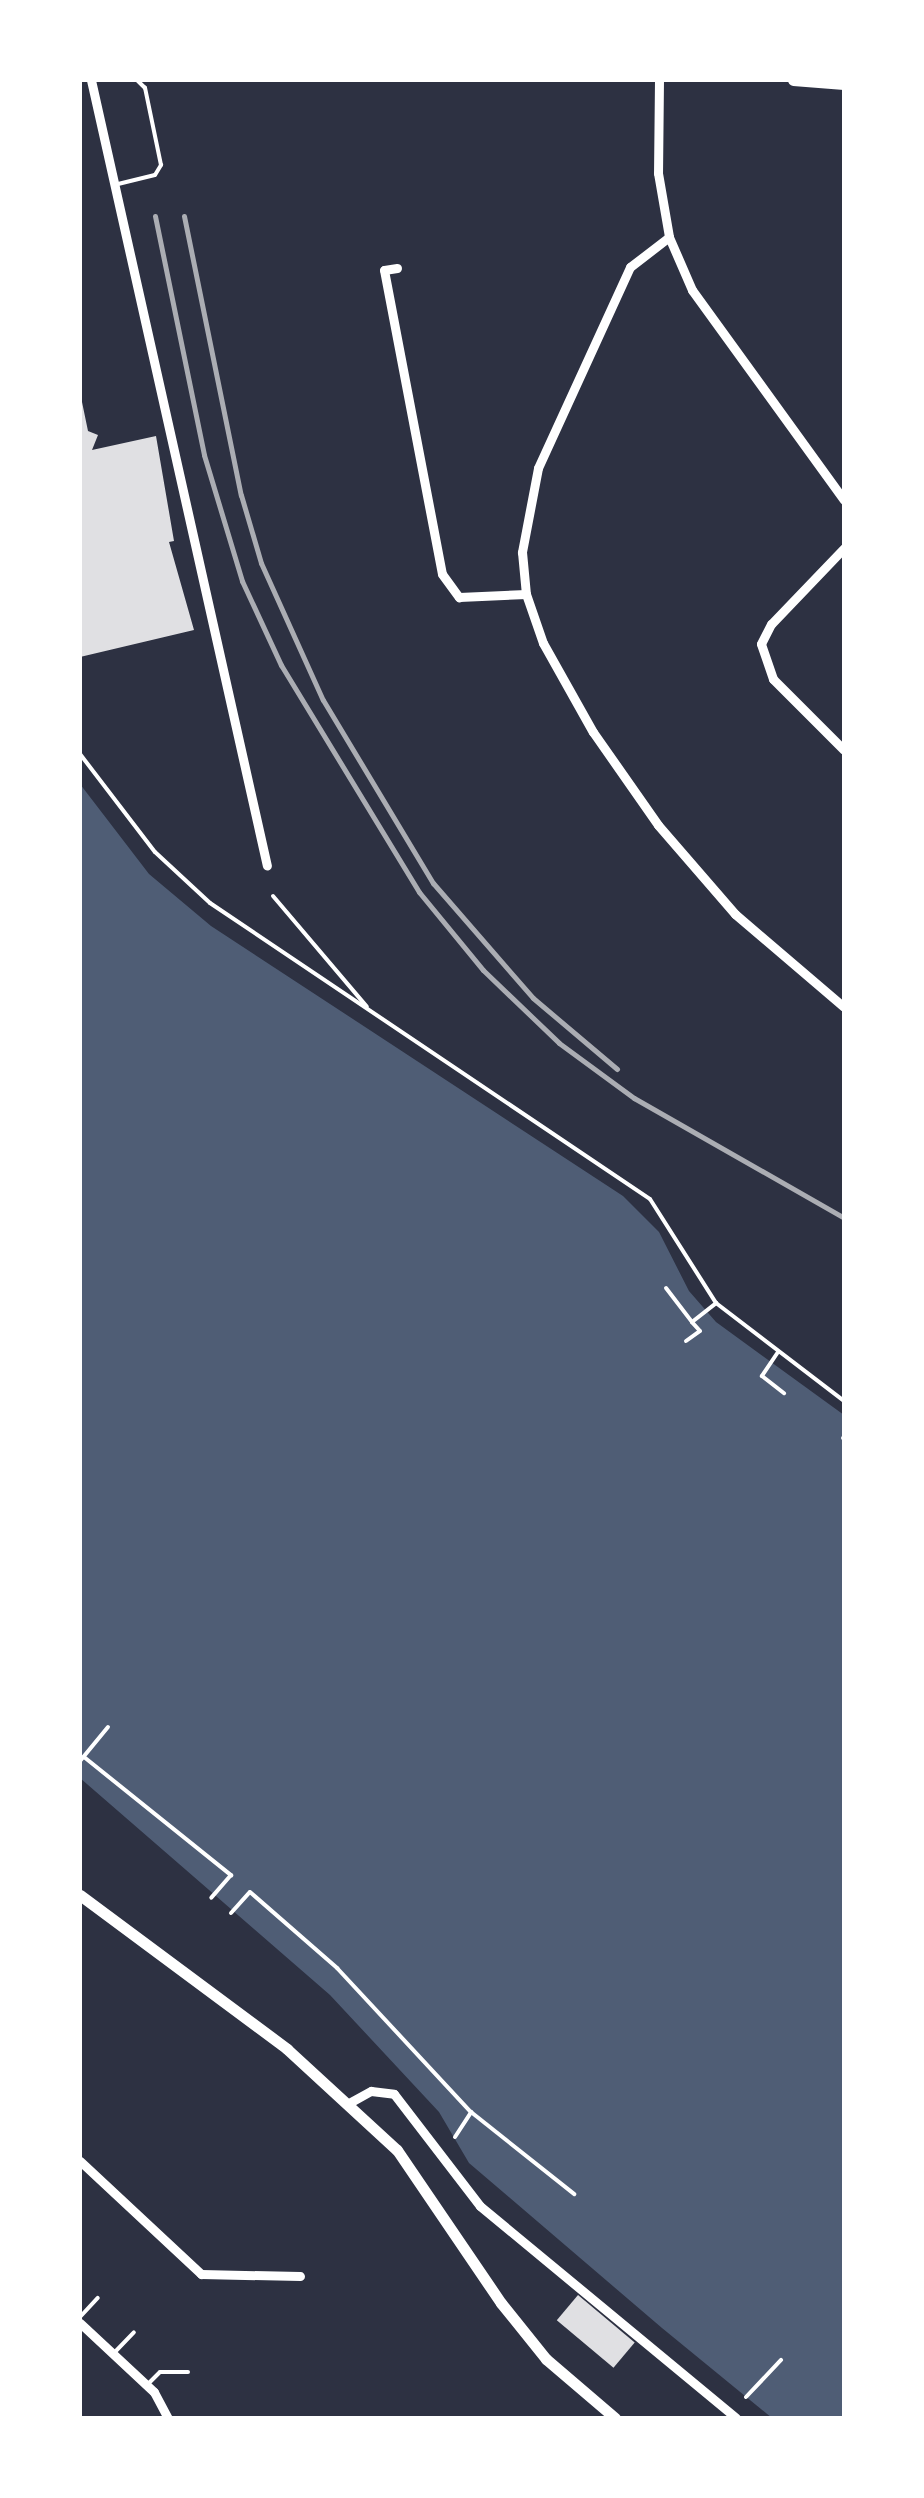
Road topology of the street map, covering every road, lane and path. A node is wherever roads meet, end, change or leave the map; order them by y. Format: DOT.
graph roads {
  1 [pos="90,80"];
  2 [pos="137,80"];
  3 [pos="659,80"];
  4 [pos="793,80"];
  5 [pos="844,84"];
  6 [pos="114,185"];
  7 [pos="669,237"];
  8 [pos="397,268"];
  9 [pos="844,500"];
  10 [pos="844,548"];
  11 [pos="526,594"];
  12 [pos="844,750"];
  13 [pos="80,754"];
  14 [pos="268,866"];
  15 [pos="273,896"];
  16 [pos="844,1007"];
  17 [pos="370,1010"];
  18 [pos="666,1288"];
  19 [pos="716,1303"];
  20 [pos="692,1322"];
  21 [pos="686,1341"];
  22 [pos="778,1352"];
  23 [pos="784,1392"];
  24 [pos="844,1401"];
  25 [pos="108,1727"];
  26 [pos="82,1759"];
  27 [pos="80,1895"];
  28 [pos="211,1898"];
  29 [pos="230,1914"];
  30 [pos="349,2103"];
  31 [pos="471,2112"];
  32 [pos="455,2137"];
  33 [pos="80,2161"];
  34 [pos="574,2194"];
  35 [pos="300,2276"];
  36 [pos="98,2298"];
  37 [pos="80,2320"];
  38 [pos="134,2332"];
  39 [pos="114,2354"];
  40 [pos="781,2360"];
  41 [pos="188,2372"];
  42 [pos="147,2385"];
  43 [pos="746,2397"];
  44 [pos="168,2418"];
  45 [pos="614,2418"];
  46 [pos="736,2418"];
  1 -- 6 [label="street"];
  2 -- 6 [label="lane"];
  3 -- 7 [label="street"];
  4 -- 5 [label="street"];
  6 -- 14 [label="street"];
  7 -- 9 [label="street"];
  7 -- 11 [label="street"];
  8 -- 11 [label="street"];
  10 -- 12 [label="street"];
  11 -- 16 [label="street"];
  13 -- 17 [label="path"];
  15 -- 17 [label="path"];
  17 -- 19 [label="path"];
  18 -- 20 [label="path"];
  19 -- 20 [label="path"];
  19 -- 22 [label="path"];
  20 -- 21 [label="path"];
  22 -- 23 [label="path"];
  22 -- 24 [label="path"];
  25 -- 26 [label="path"];
  26 -- 28 [label="path"];
  27 -- 30 [label="street"];
  29 -- 31 [label="path"];
  30 -- 45 [label="street"];
  30 -- 46 [label="street"];
  31 -- 32 [label="path"];
  31 -- 34 [label="path"];
  33 -- 35 [label="street"];
  36 -- 37 [label="lane"];
  37 -- 39 [label="street"];
  38 -- 39 [label="lane"];
  39 -- 42 [label="street"];
  40 -- 43 [label="path"];
  41 -- 42 [label="lane"];
  42 -- 44 [label="street"];
}
